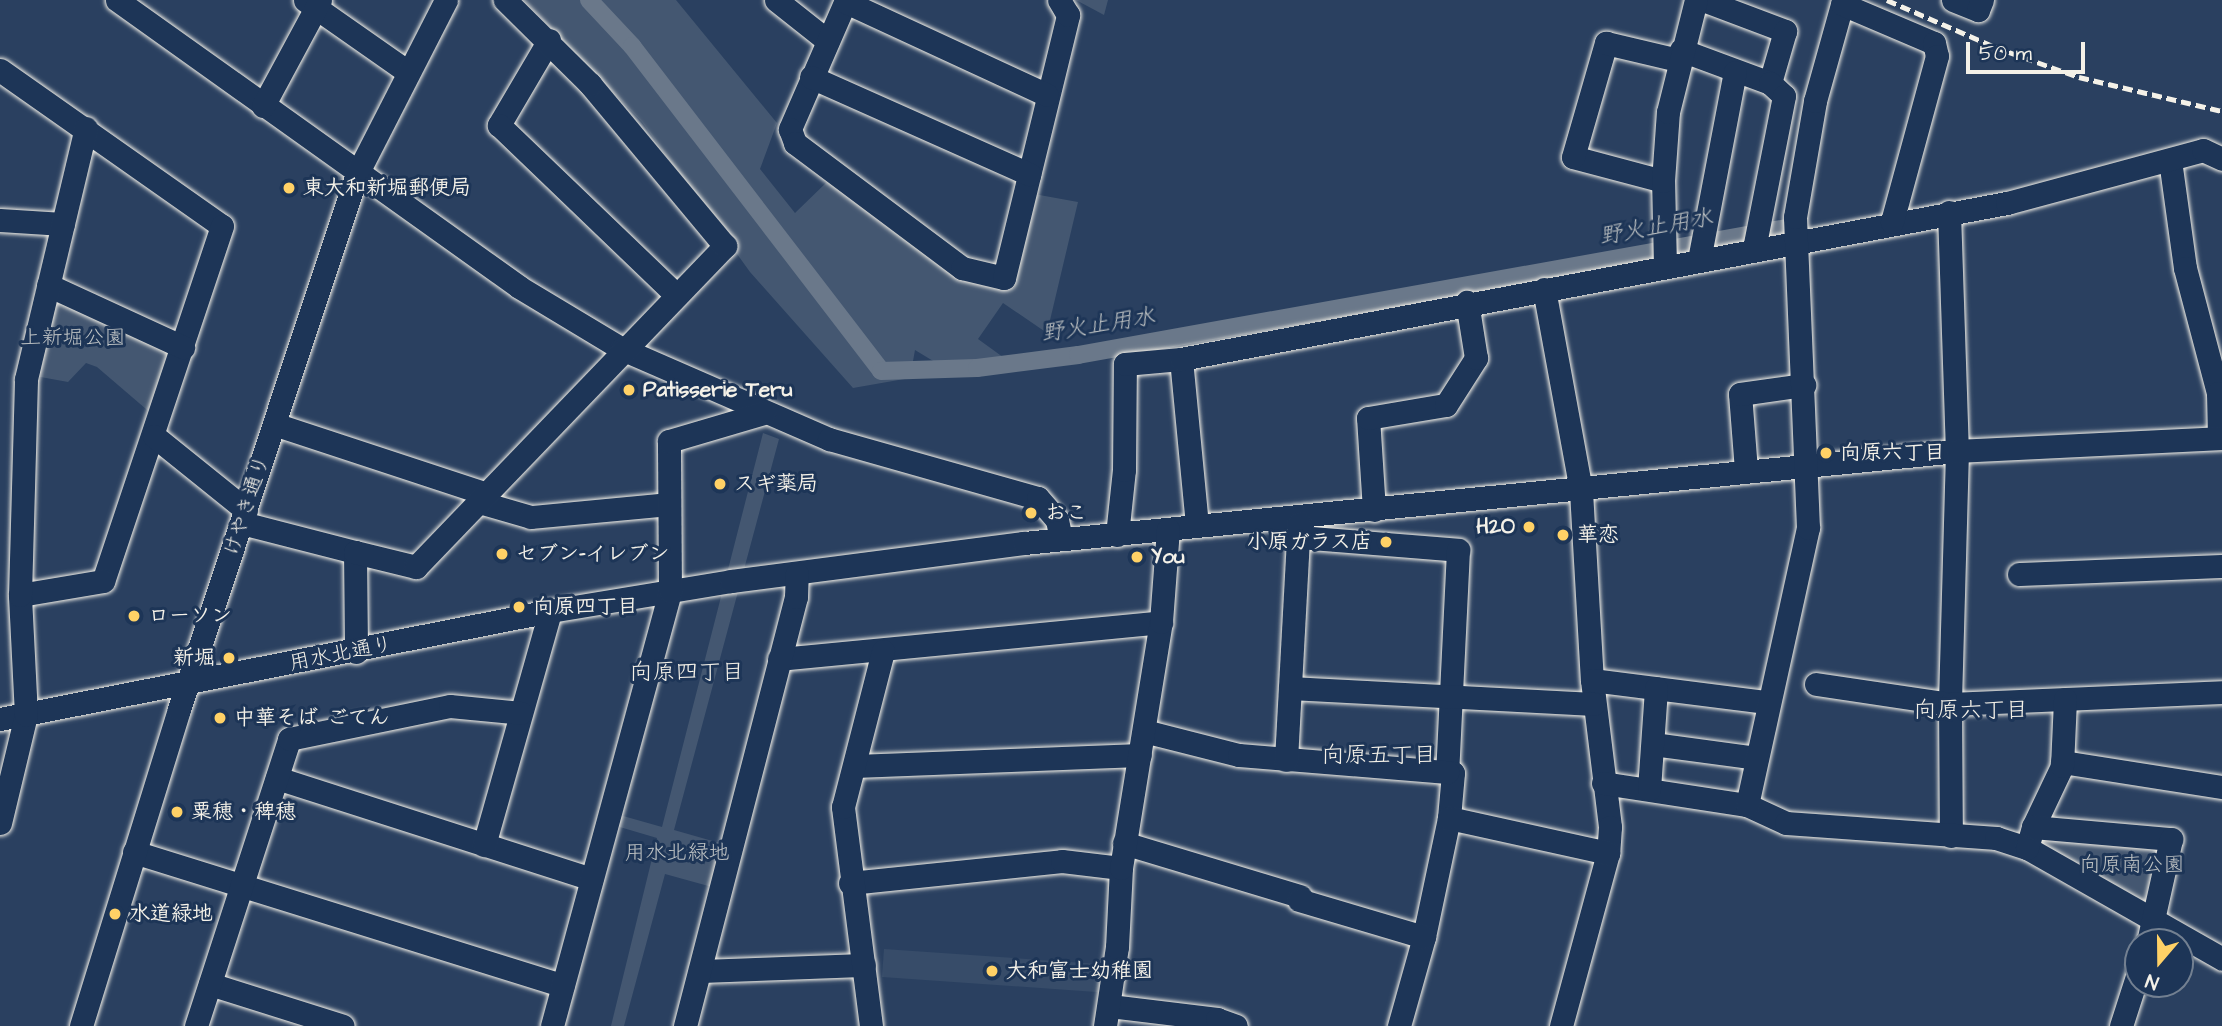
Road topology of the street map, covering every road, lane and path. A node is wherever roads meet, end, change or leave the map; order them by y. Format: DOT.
graph roads {
  1 [pos="117,0"];
  2 [pos="446,0"];
  3 [pos="505,0"];
  4 [pos="776,0"];
  5 [pos="1059,0"];
  6 [pos="1696,0"];
  7 [pos="1703,0"];
  8 [pos="1953,0"];
  9 [pos="1982,0"];
  10 [pos="846,1"];
  11 [pos="314,3"];
  12 [pos="549,40"];
  13 [pos="828,41"];
  14 [pos="1679,55"];
  15 [pos="0,69"];
  16 [pos="408,72"];
  17 [pos="1735,72"];
  18 [pos="811,77"];
  19 [pos="1770,83"];
  20 [pos="1047,95"];
  21 [pos="263,106"];
  22 [pos="86,128"];
  23 [pos="2216,152"];
  24 [pos="2170,160"];
  25 [pos="357,174"];
  26 [pos="1029,174"];
  27 [pos="1663,181"];
  28 [pos="1949,212"];
  29 [pos="0,220"];
  30 [pos="1892,222"];
  31 [pos="63,224"];
  32 [pos="1755,239"];
  33 [pos="1797,240"];
  34 [pos="1701,248"];
  35 [pos="1665,254"];
  36 [pos="48,285"];
  37 [pos="1544,289"];
  38 [pos="676,295"];
  39 [pos="1467,302"];
  40 [pos="183,347"];
  41 [pos="622,349"];
  42 [pos="1181,359"];
  43 [pos="1804,385"];
  44 [pos="764,413"];
  45 [pos="274,424"];
  46 [pos="155,436"];
  47 [pos="2220,438"];
  48 [pos="1957,452"];
  49 [pos="1807,465"];
  50 [pos="1746,470"];
  51 [pos="10,472"];
  52 [pos="1581,491"];
  53 [pos="483,498"];
  54 [pos="668,505"];
  55 [pos="1374,510"];
  56 [pos="244,517"];
  57 [pos="1197,526"];
  58 [pos="1299,527"];
  59 [pos="1168,529"];
  60 [pos="1117,535"];
  61 [pos="1061,539"];
  62 [pos="355,552"];
  63 [pos="2222,566"];
  64 [pos="797,574"];
  65 [pos="2019,574"];
  66 [pos="676,590"];
  67 [pos="20,595"];
  68 [pos="550,611"];
  69 [pos="1161,622"];
  70 [pos="11,630"];
  71 [pos="883,651"];
  72 [pos="356,652"];
  73 [pos="779,659"];
  74 [pos="1592,680"];
  75 [pos="1816,684"];
  76 [pos="187,685"];
  77 [pos="1290,688"];
  78 [pos="1656,688"];
  79 [pos="2222,692"];
  80 [pos="1452,696"];
  81 [pos="2065,699"];
  82 [pos="1767,702"];
  83 [pos="1594,704"];
  84 [pos="1950,704"];
  85 [pos="521,713"];
  86 [pos="26,715"];
  87 [pos="0,719"];
  88 [pos="1144,731"];
  89 [pos="1653,744"];
  90 [pos="1140,755"];
  91 [pos="1756,758"];
  92 [pos="1286,760"];
  93 [pos="2062,762"];
  94 [pos="855,766"];
  95 [pos="1447,772"];
  96 [pos="277,778"];
  97 [pos="1602,783"];
  98 [pos="2222,787"];
  99 [pos="1649,789"];
  100 [pos="1747,805"];
  101 [pos="1449,818"];
  102 [pos="0,823"];
  103 [pos="1951,836"];
  104 [pos="2030,837"];
  105 [pos="1125,842"];
  106 [pos="484,845"];
  107 [pos="134,852"];
  108 [pos="1608,853"];
  109 [pos="1121,868"];
  110 [pos="592,879"];
  111 [pos="850,883"];
  112 [pos="242,886"];
  113 [pos="2147,928"];
  114 [pos="2152,928"];
  115 [pos="1424,937"];
  116 [pos="2194,949"];
  117 [pos="2222,960"];
  118 [pos="863,965"];
  119 [pos="700,971"];
  120 [pos="210,984"];
  121 [pos="563,986"];
  122 [pos="2130,998"];
  123 [pos="1107,1017"];
  124 [pos="81,1026"];
  125 [pos="196,1026"];
  126 [pos="343,1026"];
  127 [pos="552,1026"];
  128 [pos="685,1026"];
  129 [pos="871,1026"];
  130 [pos="1236,1026"];
  131 [pos="1399,1026"];
  132 [pos="1561,1026"];
  133 [pos="2121,1026"];
  1 -- 21 [label="street"];
  2 -- 16 [label="street, けやき通り"];
  3 -- 12 [label="street"];
  4 -- 13 [label="street"];
  5 -- 20 [label="street"];
  6 -- 14 [label="street"];
  7 -- 19 [label="street"];
  8 -- 9 [label="street"];
  10 -- 13 [label="street"];
  10 -- 20 [label="street"];
  11 -- 16 [label="street"];
  11 -- 21 [label="street"];
  12 -- 38 [label="street"];
  12 -- 38 [label="street"];
  13 -- 18 [label="street"];
  14 -- 17 [label="street"];
  14 -- 27 [label="street"];
  14 -- 27 [label="street"];
  15 -- 22 [label="street"];
  16 -- 25 [label="street, けやき通り"];
  17 -- 19 [label="street"];
  17 -- 34 [label="street"];
  18 -- 26 [label="street"];
  18 -- 26 [label="street"];
  19 -- 32 [label="street"];
  20 -- 26 [label="street"];
  21 -- 25 [label="street"];
  22 -- 31 [label="street"];
  22 -- 40 [label="street"];
  23 -- 24 [label="street"];
  24 -- 28 [label="street"];
  24 -- 47 [label="street"];
  25 -- 41 [label="street"];
  25 -- 45 [label="street, けやき通り"];
  27 -- 35 [label="street"];
  28 -- 30 [label="street"];
  28 -- 48 [label="street"];
  29 -- 31 [label="street"];
  30 -- 33 [label="street"];
  30 -- 33 [label="street"];
  31 -- 36 [label="street"];
  32 -- 33 [label="street"];
  32 -- 34 [label="street"];
  33 -- 43 [label="street"];
  34 -- 35 [label="street"];
  35 -- 37 [label="street"];
  36 -- 40 [label="street"];
  36 -- 51 [label="street"];
  37 -- 39 [label="street"];
  37 -- 52 [label="street"];
  38 -- 41 [label="street"];
  39 -- 42 [label="street"];
  39 -- 55 [label="street"];
  40 -- 46 [label="street"];
  41 -- 44 [label="street"];
  41 -- 53 [label="street"];
  42 -- 57 [label="street"];
  42 -- 60 [label="street"];
  43 -- 49 [label="street"];
  43 -- 50 [label="street"];
  44 -- 54 [label="street"];
  44 -- 61 [label="street"];
  45 -- 53 [label="street"];
  45 -- 56 [label="street, けやき通り"];
  46 -- 56 [label="street"];
  46 -- 67 [label="street"];
  47 -- 48 [label="street"];
  48 -- 49 [label="street"];
  48 -- 84 [label="street"];
  49 -- 50 [label="street"];
  49 -- 82 [label="street"];
  50 -- 52 [label="street"];
  51 -- 67 [label="street"];
  52 -- 55 [label="street"];
  52 -- 74 [label="street"];
  53 -- 54 [label="street"];
  53 -- 62 [label="street"];
  54 -- 66 [label="street"];
  55 -- 58 [label="street"];
  56 -- 62 [label="street"];
  56 -- 76 [label="street, けやき通り"];
  57 -- 58 [label="street, 用水北通り"];
  57 -- 59 [label="street, 用水北通り"];
  58 -- 77 [label="street"];
  58 -- 80 [label="street"];
  59 -- 60 [label="street, 用水北通り"];
  59 -- 69 [label="street"];
  60 -- 61 [label="street, 用水北通り"];
  61 -- 64 [label="street, 用水北通り"];
  62 -- 72 [label="street"];
  63 -- 65 [label="street"];
  64 -- 66 [label="street, 用水北通り"];
  64 -- 73 [label="street"];
  66 -- 68 [label="street, 用水北通り"];
  66 -- 110 [label="street"];
  67 -- 70 [label="street"];
  68 -- 72 [label="street, 用水北通り"];
  68 -- 85 [label="street"];
  69 -- 71 [label="street"];
  69 -- 88 [label="street"];
  70 -- 86 [label="street"];
  71 -- 73 [label="street"];
  71 -- 94 [label="street"];
  72 -- 76 [label="street, 用水北通り"];
  73 -- 119 [label="street"];
  74 -- 78 [label="street"];
  74 -- 83 [label="street"];
  75 -- 84 [label="street"];
  76 -- 86 [label="street, 用水北通り"];
  76 -- 107 [label="street, けやき通り"];
  77 -- 80 [label="street"];
  77 -- 92 [label="street"];
  78 -- 82 [label="street"];
  78 -- 89 [label="street"];
  79 -- 81 [label="street"];
  80 -- 83 [label="street"];
  80 -- 95 [label="street"];
  81 -- 84 [label="street"];
  81 -- 93 [label="street"];
  82 -- 91 [label="street"];
  83 -- 97 [label="street"];
  84 -- 103 [label="street"];
  85 -- 96 [label="street"];
  85 -- 106 [label="street"];
  86 -- 87 [label="street, 用水北通り"];
  86 -- 102 [label="street"];
  88 -- 90 [label="street"];
  88 -- 92 [label="street"];
  89 -- 91 [label="street"];
  89 -- 99 [label="street"];
  90 -- 94 [label="street"];
  90 -- 105 [label="street"];
  91 -- 100 [label="street"];
  92 -- 95 [label="street"];
  93 -- 98 [label="street"];
  93 -- 104 [label="street"];
  94 -- 111 [label="street"];
  95 -- 101 [label="street"];
  96 -- 106 [label="street"];
  96 -- 112 [label="street"];
  97 -- 99 [label="street"];
  97 -- 108 [label="street"];
  99 -- 100 [label="street"];
  100 -- 103 [label="street"];
  101 -- 108 [label="street"];
  101 -- 115 [label="street"];
  103 -- 104 [label="street"];
  104 -- 113 [label="street"];
  104 -- 114 [label="street"];
  105 -- 109 [label="street"];
  105 -- 115 [label="street"];
  106 -- 110 [label="street"];
  107 -- 112 [label="street"];
  107 -- 124 [label="street, けやき通り"];
  108 -- 132 [label="street"];
  109 -- 111 [label="street"];
  109 -- 123 [label="street"];
  110 -- 121 [label="street"];
  111 -- 118 [label="street"];
  112 -- 120 [label="street"];
  112 -- 121 [label="street"];
  115 -- 131 [label="street"];
  116 -- 117 [label="street"];
  118 -- 119 [label="street"];
  118 -- 129 [label="street"];
  119 -- 128 [label="street"];
  120 -- 125 [label="street"];
  120 -- 126 [label="street"];
  121 -- 127 [label="street"];
  122 -- 133 [label="street"];
  123 -- 130 [label="street"];
}
